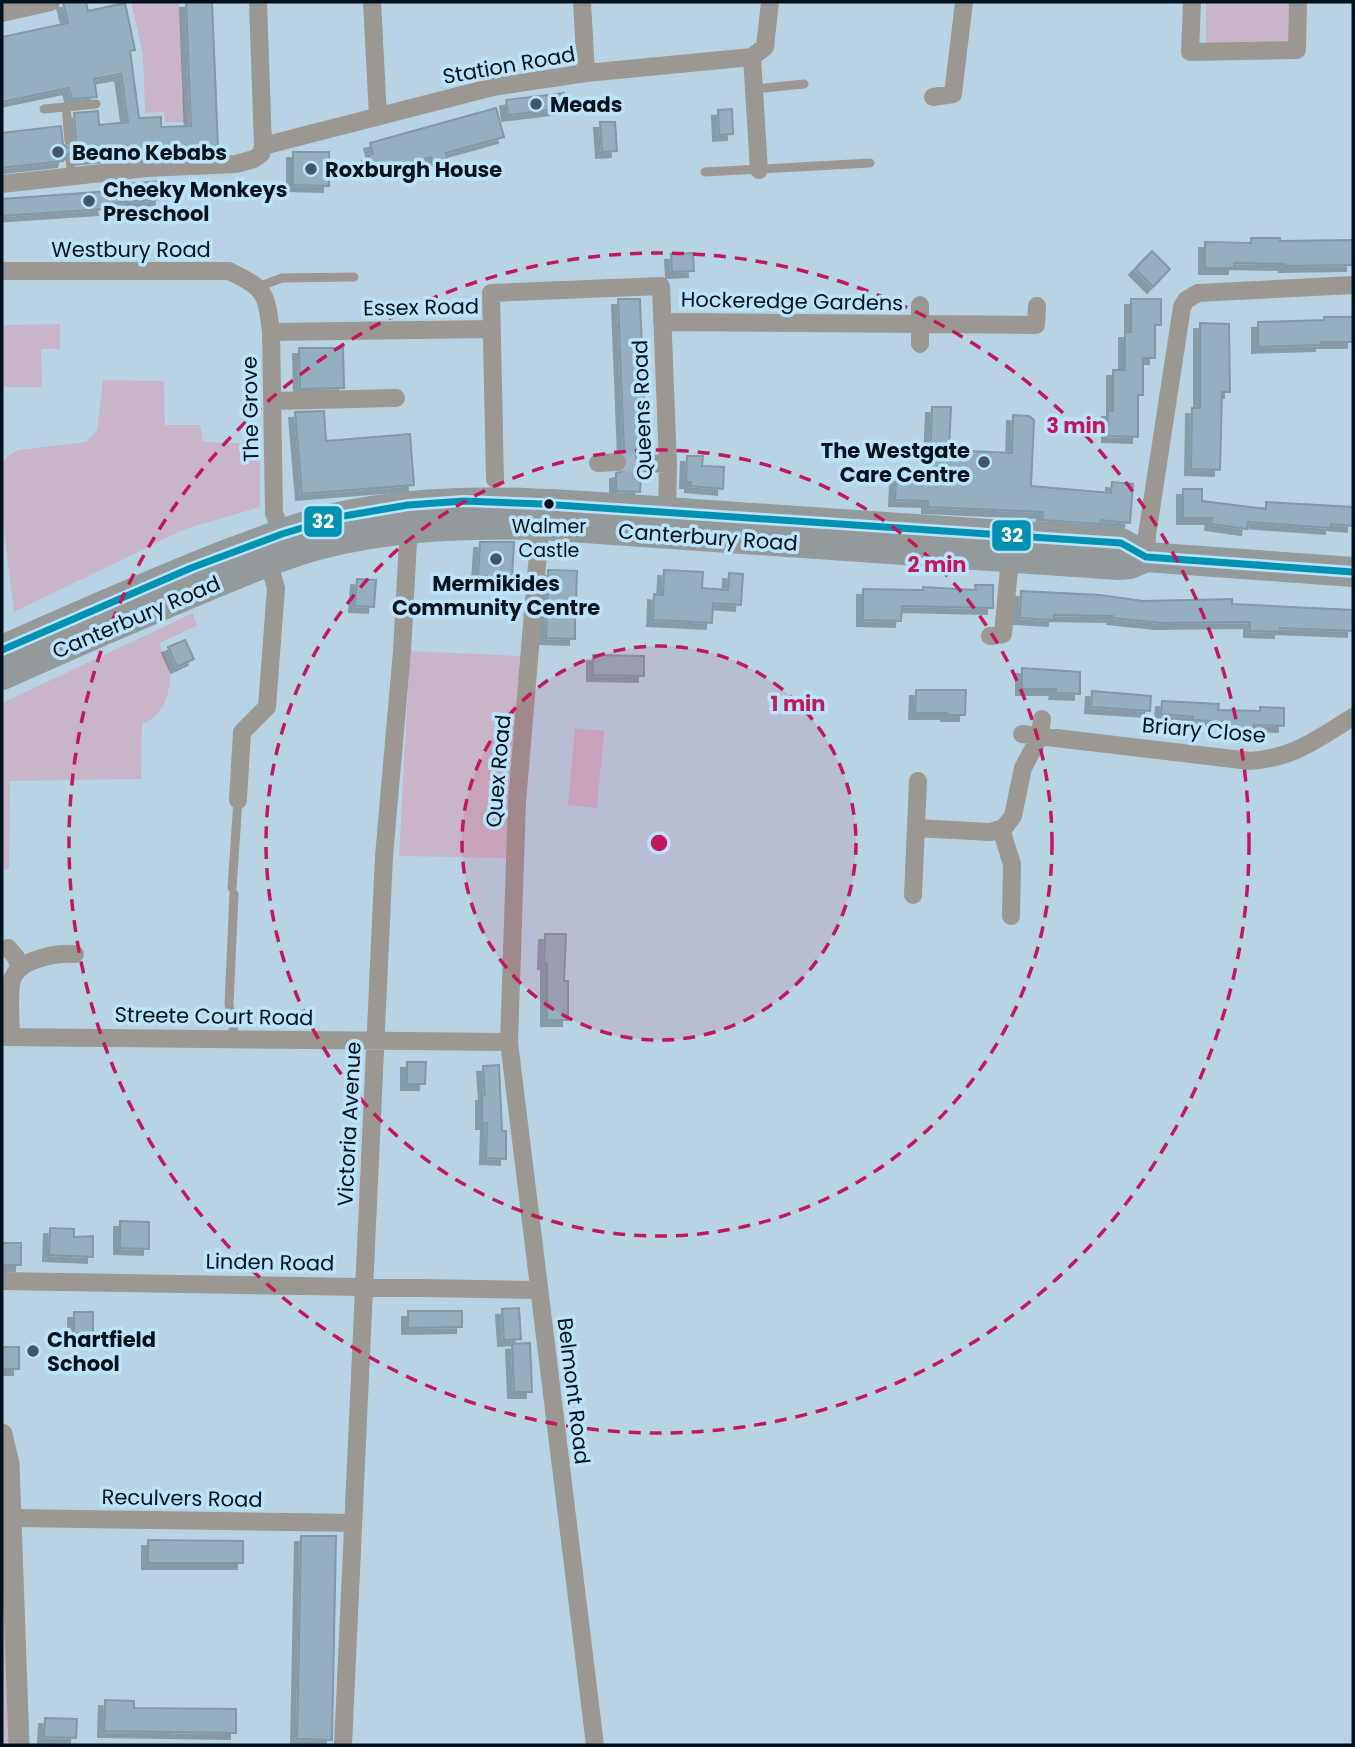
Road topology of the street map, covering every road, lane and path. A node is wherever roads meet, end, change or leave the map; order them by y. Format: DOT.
graph roads {
  1 [pos="51,2"];
  2 [pos="258,2"];
  3 [pos="372,2"];
  4 [pos="582,2"];
  5 [pos="770,2"];
  6 [pos="964,2"];
  7 [pos="1192,2"];
  8 [pos="1297,2"];
  9 [pos="2,13"];
  10 [pos="758,52"];
  11 [pos="586,73"];
  12 [pos="804,83"];
  13 [pos="755,89"];
  14 [pos="933,97"];
  15 [pos="96,104"];
  16 [pos="66,107"];
  17 [pos="44,109"];
  18 [pos="379,116"];
  19 [pos="69,141"];
  20 [pos="259,152"];
  21 [pos="870,163"];
  22 [pos="759,170"];
  23 [pos="705,172"];
  24 [pos="2,184"];
  25 [pos="2,271"];
  26 [pos="354,276"];
  27 [pos="1353,285"];
  28 [pos="257,286"];
  29 [pos="661,286"];
  30 [pos="920,306"];
  31 [pos="1037,306"];
  32 [pos="662,322"];
  33 [pos="920,326"];
  34 [pos="491,329"];
  35 [pos="271,332"];
  36 [pos="920,344"];
  37 [pos="396,398"];
  38 [pos="273,401"];
  39 [pos="645,463"];
  40 [pos="668,464"];
  41 [pos="495,479"];
  42 [pos="542,515"];
  43 [pos="408,517"];
  44 [pos="667,523"];
  45 [pos="282,534"];
  46 [pos="905,540"];
  47 [pos="1146,557"];
  48 [pos="1010,558"];
  49 [pos="268,561"];
  50 [pos="1353,572"];
  51 [pos="576,608"];
  52 [pos="587,608"];
  53 [pos="990,636"];
  54 [pos="2,650"];
  55 [pos="2,675"];
  56 [pos="1353,717"];
  57 [pos="918,781"];
  58 [pos="238,800"];
  59 [pos="916,828"];
  60 [pos="1001,829"];
  61 [pos="913,895"];
  62 [pos="1011,916"];
  63 [pos="8,948"];
  64 [pos="75,954"];
  65 [pos="19,968"];
  66 [pos="6,1037"];
  67 [pos="235,1039"];
  68 [pos="376,1042"];
  69 [pos="509,1042"];
  70 [pos="2,1281"];
  71 [pos="364,1286"];
  72 [pos="538,1290"];
  73 [pos="2,1434"];
  74 [pos="11,1518"];
  75 [pos="353,1523"];
  76 [pos="19,1745"];
  77 [pos="343,1745"];
  78 [pos="595,1745"];
  1 -- 9 [label="street"];
  2 -- 20 [label="street"];
  3 -- 18 [label="street"];
  4 -- 11 [label="street"];
  5 -- 10 [label="street"];
  6 -- 14 [label="street"];
  7 -- 8 [label="street"];
  10 -- 11 [label="street, Station Road"];
  10 -- 13 [label="street"];
  11 -- 18 [label="street, Station Road"];
  12 -- 13 [label="lane"];
  13 -- 22 [label="street"];
  15 -- 16 [label="lane"];
  16 -- 17 [label="lane"];
  16 -- 19 [label="lane"];
  18 -- 20 [label="street, Station Road"];
  20 -- 24 [label="street, Station Road"];
  21 -- 22 [label="lane"];
  22 -- 23 [label="lane"];
  25 -- 28 [label="street, Westbury Road"];
  26 -- 28 [label="lane"];
  27 -- 47 [label="street"];
  28 -- 35 [label="street, The Grove"];
  29 -- 32 [label="street, Queens Road"];
  29 -- 34 [label="street, Essex Road"];
  30 -- 33 [label="street, Hockeredge Gardens"];
  31 -- 33 [label="street, Hockeredge Gardens"];
  32 -- 33 [label="street, Hockeredge Gardens"];
  32 -- 40 [label="street, Queens Road"];
  33 -- 36 [label="street, Hockeredge Gardens"];
  34 -- 35 [label="street, Essex Road"];
  34 -- 41 [label="street"];
  35 -- 38 [label="street, The Grove"];
  37 -- 38 [label="street"];
  38 -- 45 [label="street, The Grove"];
  39 -- 40 [label="street"];
  40 -- 44 [label="street, Queens Road"];
  42 -- 43 [label="highway, Canterbury Road"];
  42 -- 44 [label="highway, Canterbury Road"];
  42 -- 69 [label="street, Quex Road"];
  43 -- 45 [label="highway, Canterbury Road"];
  43 -- 49 [label="highway, Canterbury Road"];
  43 -- 68 [label="street, Victoria Avenue"];
  44 -- 46 [label="highway, Canterbury Road"];
  45 -- 49 [label="street"];
  45 -- 54 [label="highway, Canterbury Road"];
  46 -- 47 [label="highway, Canterbury Road"];
  46 -- 48 [label="highway, Canterbury Road"];
  47 -- 48 [label="highway, Canterbury Road"];
  47 -- 50 [label="highway, Canterbury Road"];
  48 -- 53 [label="street"];
  49 -- 55 [label="highway, Canterbury Road"];
  49 -- 58 [label="street"];
  51 -- 52 [label="lane"];
  56 -- 60 [label="street, Briary Close"];
  57 -- 59 [label="street"];
  58 -- 67 [label="lane"];
  59 -- 60 [label="street"];
  59 -- 61 [label="street"];
  60 -- 62 [label="street"];
  63 -- 65 [label="street"];
  64 -- 65 [label="street"];
  65 -- 66 [label="street"];
  66 -- 67 [label="street, Streete Court Road"];
  67 -- 68 [label="street, Streete Court Road"];
  68 -- 69 [label="street, Streete Court Road"];
  68 -- 71 [label="street, Victoria Avenue"];
  69 -- 72 [label="street, Belmont Road"];
  70 -- 71 [label="street, Linden Road"];
  71 -- 72 [label="street, Linden Road"];
  71 -- 75 [label="street, Victoria Avenue"];
  72 -- 78 [label="street, Belmont Road"];
  73 -- 74 [label="street"];
  74 -- 75 [label="street, Reculvers Road"];
  74 -- 76 [label="street"];
  75 -- 77 [label="street, Victoria Avenue"];
}
